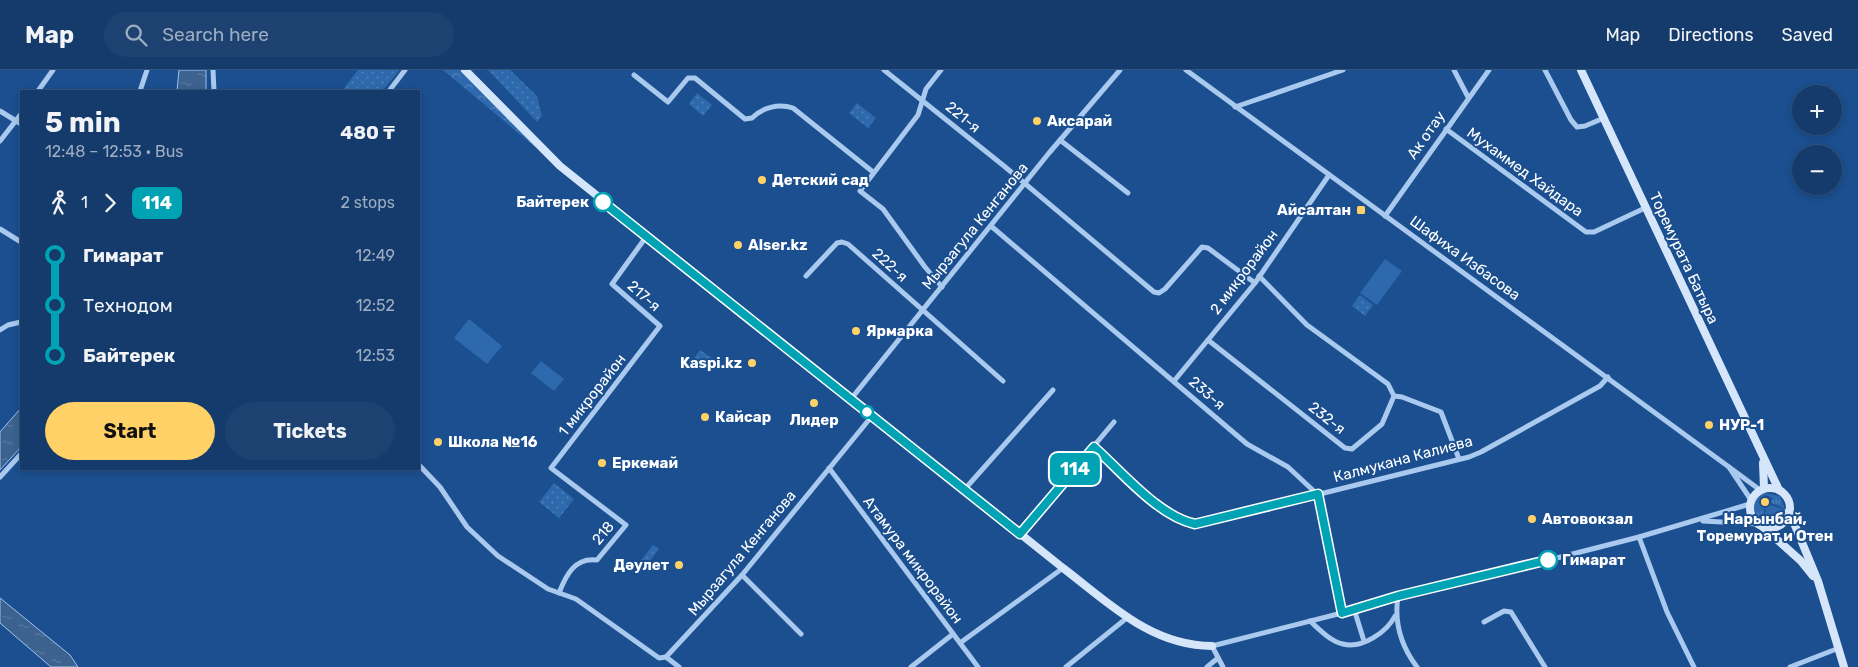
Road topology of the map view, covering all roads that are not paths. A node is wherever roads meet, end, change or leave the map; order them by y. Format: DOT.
graph roads {
  1 [pos="53,70"];
  2 [pos="147,70"];
  3 [pos="213,70"];
  4 [pos="404,70"];
  5 [pos="465,70"];
  6 [pos="884,70"];
  7 [pos="941,70"];
  8 [pos="1120,70"];
  9 [pos="1186,70"];
  10 [pos="1343,70"];
  11 [pos="1454,70"];
  12 [pos="1489,70"];
  13 [pos="1545,70"];
  14 [pos="1581,70"];
  15 [pos="634,75"];
  16 [pos="39,90"];
  17 [pos="140,90"];
  18 [pos="214,90"];
  19 [pos="390,90"];
  20 [pos="1468,96"];
  21 [pos="921,100"];
  22 [pos="1235,107"];
  23 [pos="0,111"];
  24 [pos="1604,118"];
  25 [pos="19,122"];
  26 [pos="1446,129"];
  27 [pos="1060,140"];
  28 [pos="0,141"];
  29 [pos="874,172"];
  30 [pos="1329,175"];
  31 [pos="1025,184"];
  32 [pos="1128,193"];
  33 [pos="1645,208"];
  34 [pos="1385,216"];
  35 [pos="991,226"];
  36 [pos="0,229"];
  37 [pos="646,237"];
  38 [pos="20,241"];
  39 [pos="806,276"];
  40 [pos="1259,276"];
  41 [pos="1255,282"];
  42 [pos="942,287"];
  43 [pos="924,311"];
  44 [pos="20,322"];
  45 [pos="660,326"];
  46 [pos="0,330"];
  47 [pos="1208,340"];
  48 [pos="1608,377"];
  49 [pos="1003,380"];
  50 [pos="1174,381"];
  51 [pos="1053,390"];
  52 [pos="1394,396"];
  53 [pos="851,399"];
  54 [pos="872,416"];
  55 [pos="1114,422"];
  56 [pos="1094,447"];
  57 [pos="20,455"];
  58 [pos="1763,458"];
  59 [pos="1459,459"];
  60 [pos="420,466"];
  61 [pos="1729,467"];
  62 [pos="828,468"];
  63 [pos="0,478"];
  64 [pos="1762,489"];
  65 [pos="964,490"];
  66 [pos="1779,490"];
  67 [pos="1318,494"];
  68 [pos="1751,502"];
  69 [pos="1789,511"];
  70 [pos="1700,520"];
  71 [pos="626,525"];
  72 [pos="1760,525"];
  73 [pos="1020,534"];
  74 [pos="1639,537"];
  75 [pos="1062,568"];
  76 [pos="742,575"];
  77 [pos="1818,581"];
  78 [pos="559,593"];
  79 [pos="1398,596"];
  80 [pos="1354,609"];
  81 [pos="1342,613"];
  82 [pos="1395,616"];
  83 [pos="1128,617"];
  84 [pos="1310,621"];
  85 [pos="1484,622"];
  86 [pos="801,634"];
  87 [pos="952,634"];
  88 [pos="1364,641"];
  89 [pos="960,643"];
  90 [pos="1212,646"];
  91 [pos="1839,648"];
  92 [pos="666,657"];
  93 [pos="1218,658"];
  94 [pos="679,667"];
  95 [pos="910,667"];
  96 [pos="978,667"];
  97 [pos="1066,667"];
  98 [pos="1207,667"];
  99 [pos="1223,667"];
  100 [pos="1417,667"];
  101 [pos="1545,667"];
  102 [pos="1694,667"];
  103 [pos="1790,667"];
  104 [pos="1844,667"];
  1 -- 16 [label="street"];
  2 -- 17 [label="street"];
  3 -- 18 [label="street"];
  4 -- 19 [label="street"];
  5 -- 37 [label="street"];
  6 -- 21 [label="street, 221-я"];
  7 -- 21 [label="street"];
  8 -- 27 [label="street, Мырзагула Кенганова"];
  9 -- 22 [label="street, Шафиха Избасова"];
  10 -- 22 [label="street"];
  11 -- 20 [label="street"];
  12 -- 20 [label="street, Ак отау"];
  13 -- 24 [label="street"];
  14 -- 24 [label="street, Торемурата Батыра"];
  15 -- 29 [label="street"];
  20 -- 26 [label="street, Ак отау"];
  21 -- 29 [label="street"];
  21 -- 31 [label="street, 221-я"];
  22 -- 30 [label="street, Шафиха Избасова"];
  23 -- 25 [label="street"];
  24 -- 33 [label="street, Торемурата Батыра"];
  25 -- 28 [label="street"];
  26 -- 33 [label="street, Мухаммед Хайдара"];
  26 -- 34 [label="street, Ак отау"];
  27 -- 31 [label="street, Мырзагула Кенганова"];
  27 -- 32 [label="street"];
  29 -- 42 [label="street"];
  30 -- 34 [label="street, Шафиха Избасова"];
  30 -- 40 [label="street, 2 микрорайон"];
  31 -- 35 [label="street, Мырзагула Кенганова"];
  31 -- 41 [label="street"];
  33 -- 58 [label="street, Торемурата Батыра"];
  34 -- 48 [label="street, Шафиха Избасова"];
  35 -- 42 [label="street, Мырзагула Кенганова"];
  35 -- 50 [label="street, 233-я"];
  36 -- 38 [label="street"];
  37 -- 45 [label="street, 217-я"];
  37 -- 53 [label="street"];
  39 -- 43 [label="street, 222-я"];
  40 -- 41 [label="street, 2 микрорайон"];
  40 -- 52 [label="street"];
  41 -- 47 [label="street, 2 микрорайон"];
  42 -- 43 [label="street, Мырзагула Кенганова"];
  43 -- 49 [label="street, 222-я"];
  43 -- 53 [label="street, Мырзагула Кенганова"];
  44 -- 46 [label="street"];
  45 -- 71 [label="street, 1 микрорайон"];
  47 -- 50 [label="street, 2 микрорайон"];
  47 -- 52 [label="street, 232-я"];
  48 -- 59 [label="street, Калмукана Калиева"];
  48 -- 61 [label="street, Шафиха Избасова"];
  50 -- 67 [label="street, 233-я"];
  51 -- 65 [label="street"];
  52 -- 59 [label="street"];
  53 -- 54 [label="street"];
  54 -- 62 [label="street, Мырзагула Кенганова"];
  54 -- 65 [label="street"];
  55 -- 56 [label="street"];
  56 -- 67 [label="street, Калмукана Калиева"];
  56 -- 73 [label="street"];
  57 -- 63 [label="street"];
  58 -- 64 [label="street"];
  58 -- 66 [label="street, Торемурата Батыра"];
  59 -- 67 [label="street, Калмукана Калиева"];
  60 -- 78 [label="street"];
  61 -- 64 [label="street, Шафиха Избасова"];
  61 -- 68 [label="street"];
  62 -- 76 [label="street, Мырзагула Кенганова"];
  62 -- 87 [label="street, Атамура микрорайон"];
  64 -- 66 [label="street"];
  64 -- 68 [label="street"];
  65 -- 73 [label="street"];
  66 -- 69 [label="street"];
  67 -- 81 [label="street"];
  68 -- 70 [label="street"];
  68 -- 72 [label="street"];
  69 -- 72 [label="street"];
  69 -- 77 [label="street"];
  70 -- 72 [label="street"];
  70 -- 74 [label="street"];
  71 -- 78 [label="street, 218"];
  72 -- 77 [label="street"];
  73 -- 75 [label="street"];
  74 -- 79 [label="street"];
  74 -- 102 [label="street"];
  75 -- 83 [label="street"];
  75 -- 89 [label="street"];
  76 -- 86 [label="street"];
  76 -- 92 [label="street, Мырзагула Кенганова"];
  77 -- 91 [label="street"];
  78 -- 92 [label="street"];
  79 -- 80 [label="street"];
  79 -- 82 [label="street"];
  80 -- 81 [label="street"];
  80 -- 88 [label="street"];
  81 -- 84 [label="street"];
  82 -- 88 [label="street"];
  82 -- 100 [label="street"];
  83 -- 90 [label="street"];
  83 -- 97 [label="street"];
  84 -- 88 [label="street"];
  84 -- 90 [label="street"];
  85 -- 101 [label="street"];
  87 -- 89 [label="street, Атамура микрорайон"];
  87 -- 95 [label="street"];
  89 -- 96 [label="street, Атамура микрорайон"];
  90 -- 93 [label="street"];
  91 -- 103 [label="street"];
  91 -- 104 [label="street"];
  92 -- 94 [label="street"];
  93 -- 98 [label="street"];
  93 -- 99 [label="street"];
}
